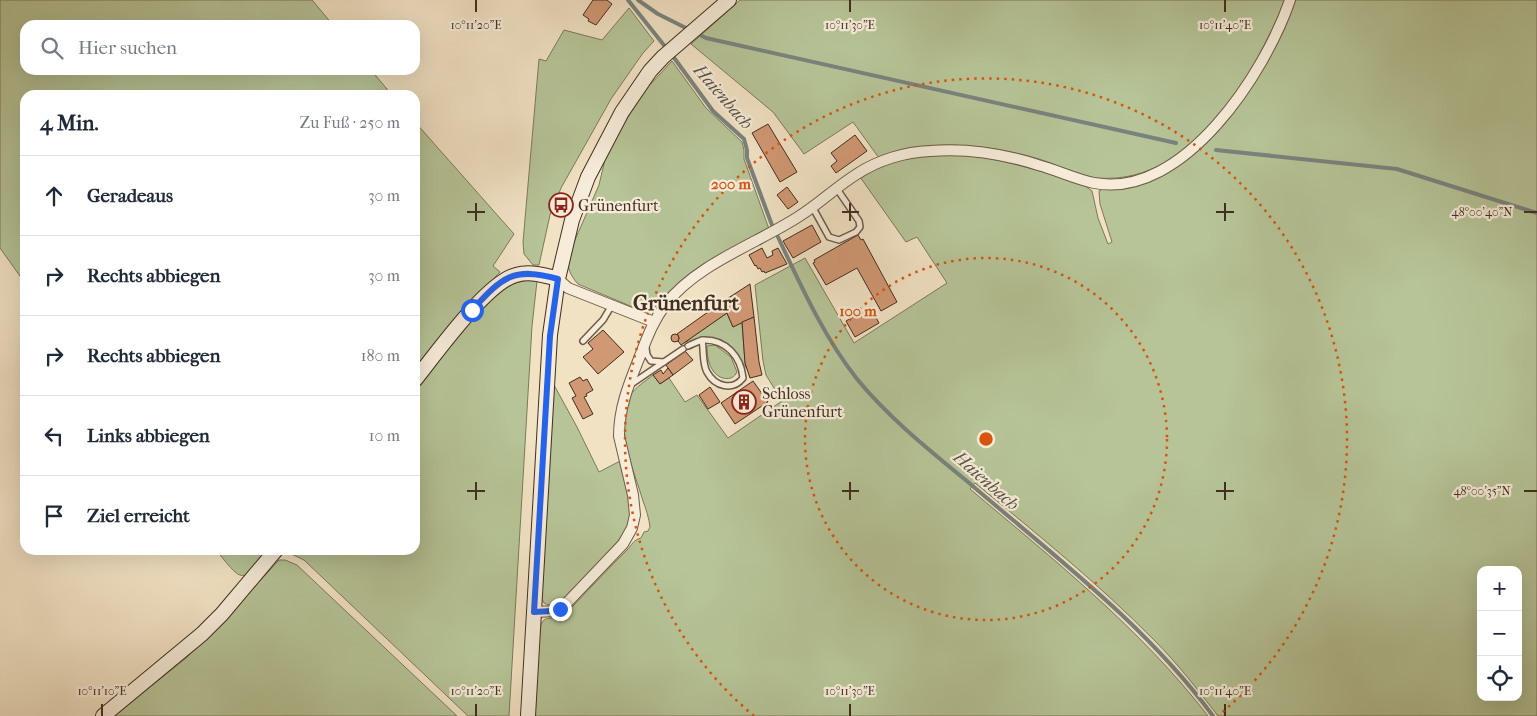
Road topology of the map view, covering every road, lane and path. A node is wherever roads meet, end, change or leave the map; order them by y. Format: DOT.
graph roads {
  1 [pos="729,0"];
  2 [pos="1290,0"];
  3 [pos="837,189"];
  4 [pos="813,208"];
  5 [pos="558,279"];
  6 [pos="612,305"];
  7 [pos="654,322"];
  8 [pos="702,340"];
  9 [pos="583,341"];
  10 [pos="645,341"];
  11 [pos="664,362"];
  12 [pos="420,374"];
  13 [pos="628,387"];
  14 [pos="272,555"];
  15 [pos="534,612"];
  16 [pos="103,716"];
  17 [pos="528,716"];
  1 -- 5 [label="street"];
  2 -- 3 [label="street"];
  3 -- 4 [label="street"];
  3 -- 4 [label="lane"];
  4 -- 7 [label="street"];
  5 -- 6 [label="street"];
  5 -- 12 [label="street"];
  5 -- 15 [label="street"];
  6 -- 7 [label="street"];
  6 -- 9 [label="lane"];
  7 -- 10 [label="street"];
  8 -- 8 [label="lane"];
  8 -- 11 [label="lane"];
  10 -- 11 [label="lane"];
  10 -- 13 [label="street"];
  11 -- 13 [label="lane"];
  13 -- 15 [label="street"];
  14 -- 16 [label="street"];
  15 -- 17 [label="street"];
}
